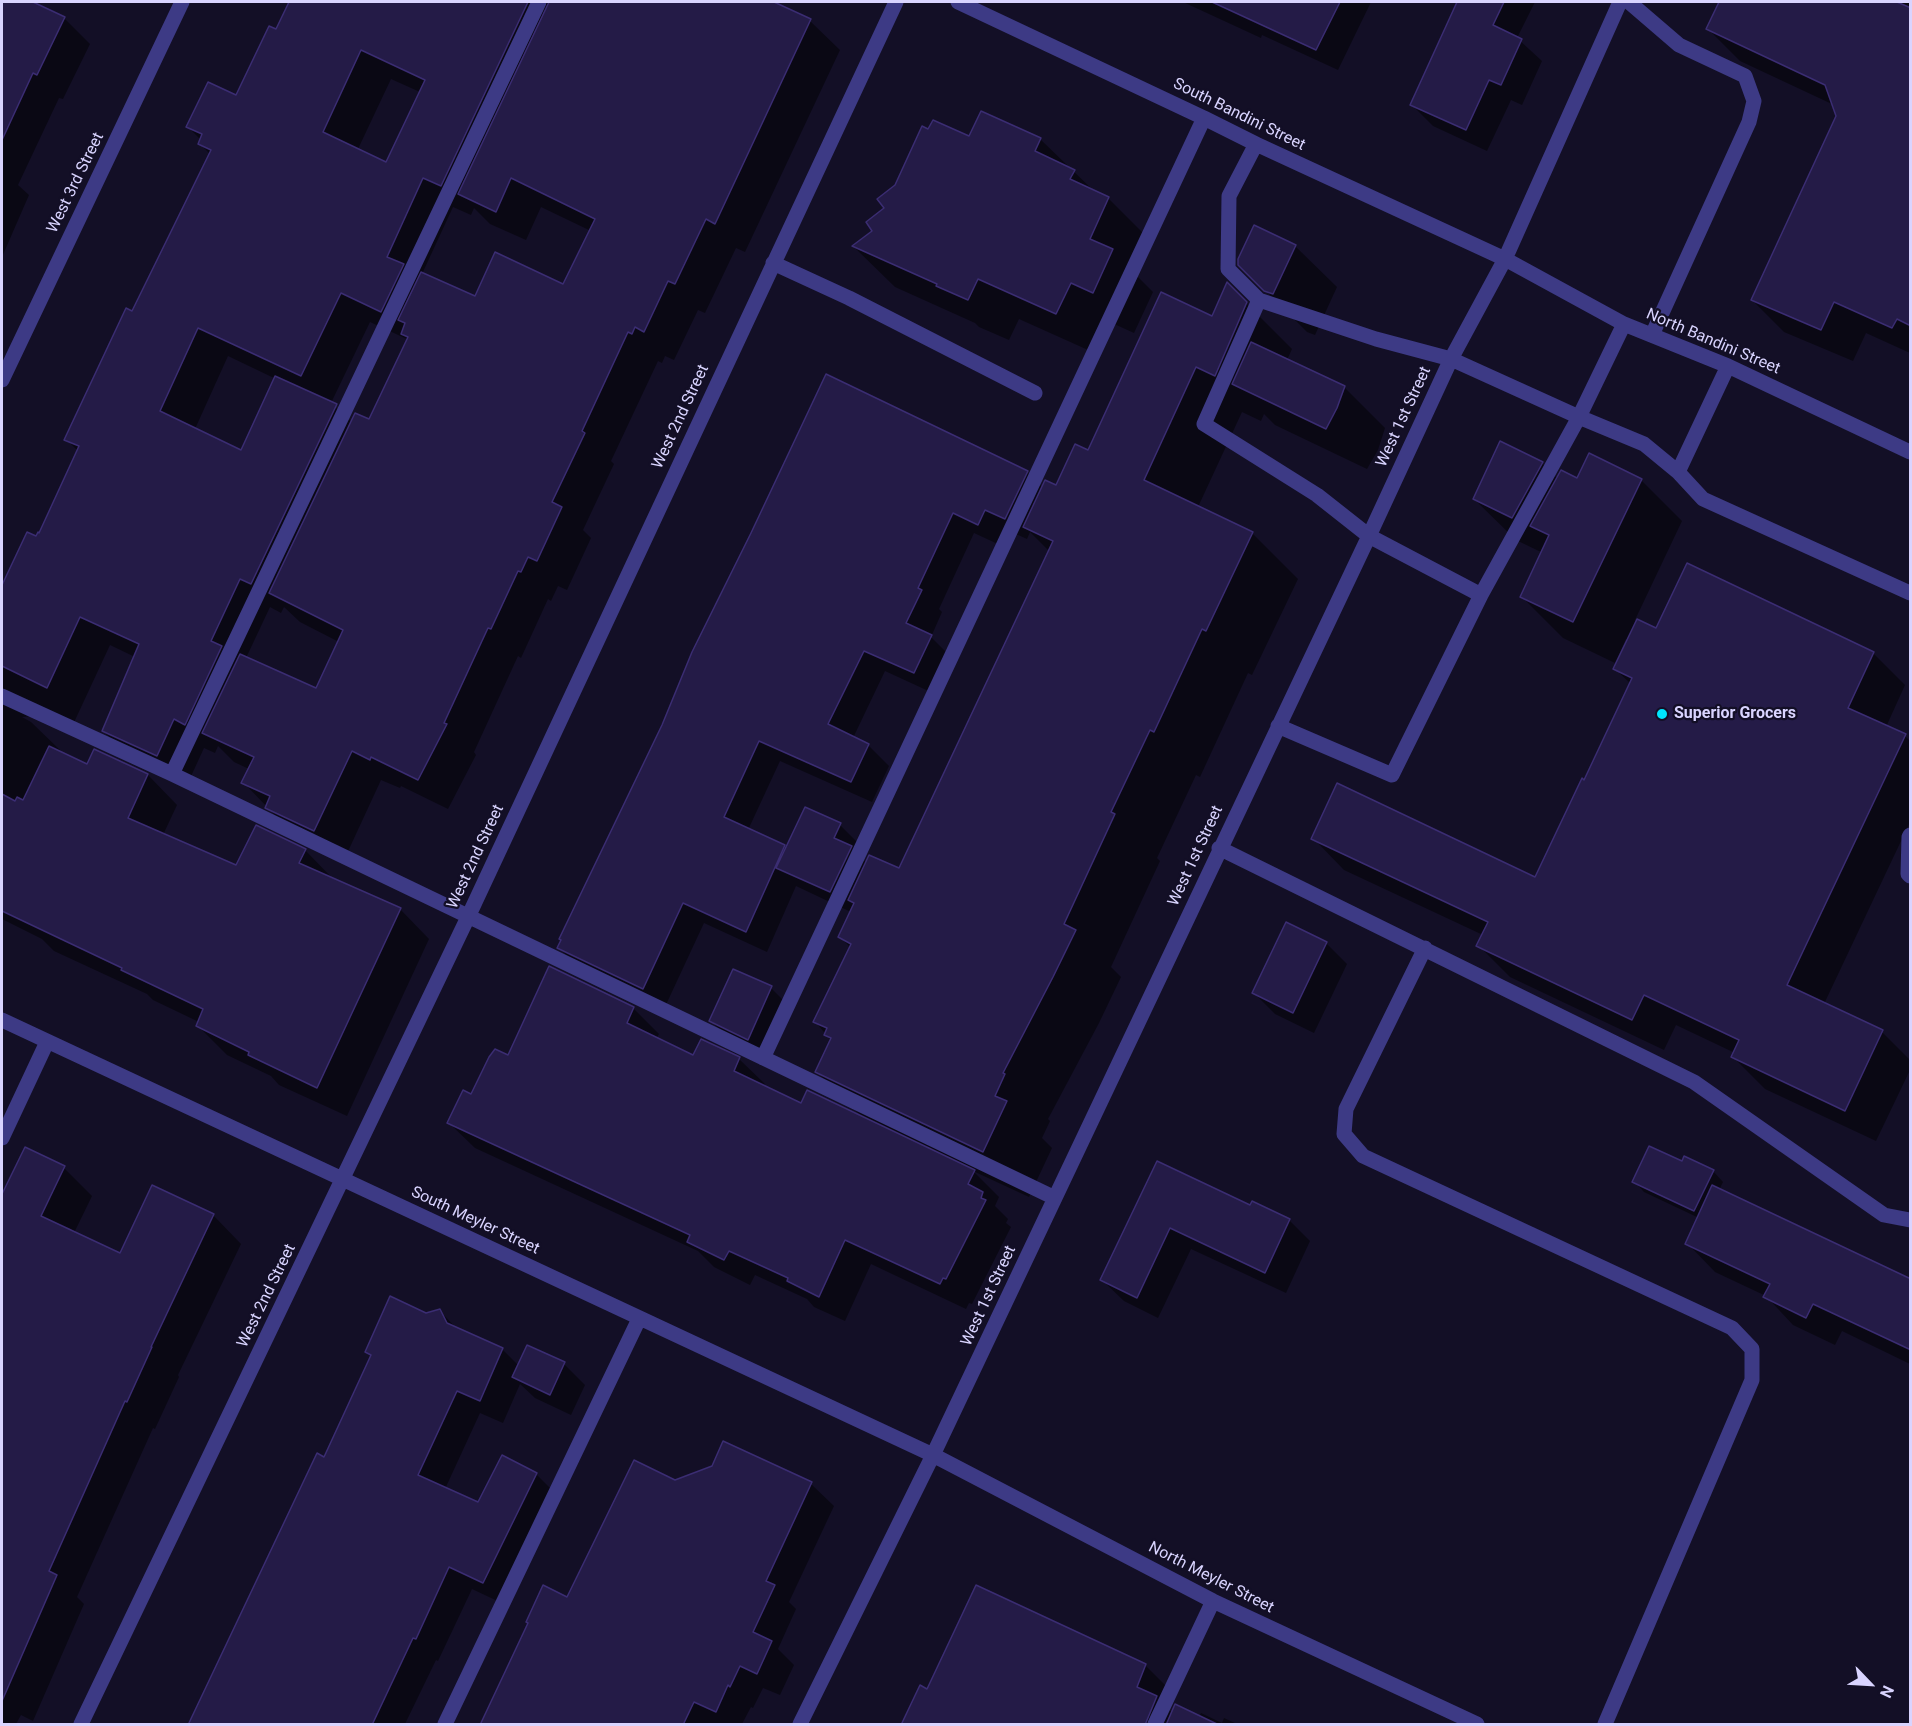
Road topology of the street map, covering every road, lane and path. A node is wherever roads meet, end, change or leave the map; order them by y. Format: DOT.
graph roads {
  1 [pos="182,2"];
  2 [pos="539,2"];
  3 [pos="896,2"];
  4 [pos="958,2"];
  5 [pos="1620,2"];
  6 [pos="1629,2"];
  7 [pos="1204,118"];
  8 [pos="1256,144"];
  9 [pos="1505,259"];
  10 [pos="773,263"];
  11 [pos="1259,300"];
  12 [pos="1624,324"];
  13 [pos="1652,335"];
  14 [pos="1451,359"];
  15 [pos="1728,366"];
  16 [pos="2,380"];
  17 [pos="1035,393"];
  18 [pos="1579,417"];
  19 [pos="1911,452"];
  20 [pos="1678,472"];
  21 [pos="1369,536"];
  22 [pos="1911,593"];
  23 [pos="1481,595"];
  24 [pos="2,696"];
  25 [pos="1278,726"];
  26 [pos="172,774"];
  27 [pos="1911,835"];
  28 [pos="1219,848"];
  29 [pos="1911,876"];
  30 [pos="469,915"];
  31 [pos="1425,948"];
  32 [pos="2,1020"];
  33 [pos="47,1042"];
  34 [pos="763,1058"];
  35 [pos="2,1138"];
  36 [pos="344,1179"];
  37 [pos="1055,1198"];
  38 [pos="1911,1220"];
  39 [pos="639,1319"];
  40 [pos="933,1455"];
  41 [pos="1213,1601"];
  42 [pos="81,1725"];
  43 [pos="445,1725"];
  44 [pos="800,1725"];
  45 [pos="1155,1725"];
  46 [pos="1477,1725"];
  47 [pos="1605,1725"];
  1 -- 16 [label="street, West 3rd Street"];
  2 -- 26 [label="street"];
  3 -- 10 [label="street, West 2nd Street"];
  4 -- 7 [label="street, South Bandini Street"];
  5 -- 9 [label="street, West 1st Street"];
  6 -- 13 [label="street"];
  7 -- 8 [label="street, South Bandini Street"];
  7 -- 34 [label="street"];
  8 -- 9 [label="street, South Bandini Street"];
  8 -- 11 [label="street"];
  9 -- 12 [label="street, North Bandini Street"];
  9 -- 14 [label="street, West 1st Street"];
  10 -- 17 [label="street"];
  10 -- 30 [label="street, West 2nd Street"];
  11 -- 14 [label="street"];
  11 -- 21 [label="street"];
  12 -- 13 [label="street, North Bandini Street"];
  12 -- 18 [label="street"];
  13 -- 15 [label="street, North Bandini Street"];
  14 -- 18 [label="street"];
  14 -- 21 [label="street, West 1st Street"];
  15 -- 19 [label="street, North Bandini Street"];
  15 -- 20 [label="street"];
  18 -- 20 [label="street"];
  18 -- 23 [label="street"];
  20 -- 22 [label="street"];
  21 -- 23 [label="street"];
  21 -- 25 [label="street, West 1st Street"];
  23 -- 25 [label="street"];
  24 -- 26 [label="street"];
  25 -- 28 [label="street, West 1st Street"];
  26 -- 30 [label="street"];
  27 -- 29 [label="street"];
  28 -- 31 [label="street"];
  28 -- 37 [label="street, West 1st Street"];
  30 -- 34 [label="street"];
  30 -- 36 [label="street, West 2nd Street"];
  31 -- 38 [label="street"];
  31 -- 47 [label="street"];
  32 -- 33 [label="street, South Meyler Street"];
  33 -- 35 [label="street"];
  33 -- 36 [label="street, South Meyler Street"];
  34 -- 37 [label="street"];
  36 -- 39 [label="street, South Meyler Street"];
  36 -- 42 [label="street, West 2nd Street"];
  37 -- 40 [label="street, West 1st Street"];
  39 -- 40 [label="street, South Meyler Street"];
  39 -- 43 [label="street"];
  40 -- 41 [label="street, North Meyler Street"];
  40 -- 44 [label="street, West 1st Street"];
  41 -- 45 [label="street"];
  41 -- 46 [label="street, North Meyler Street"];
}
